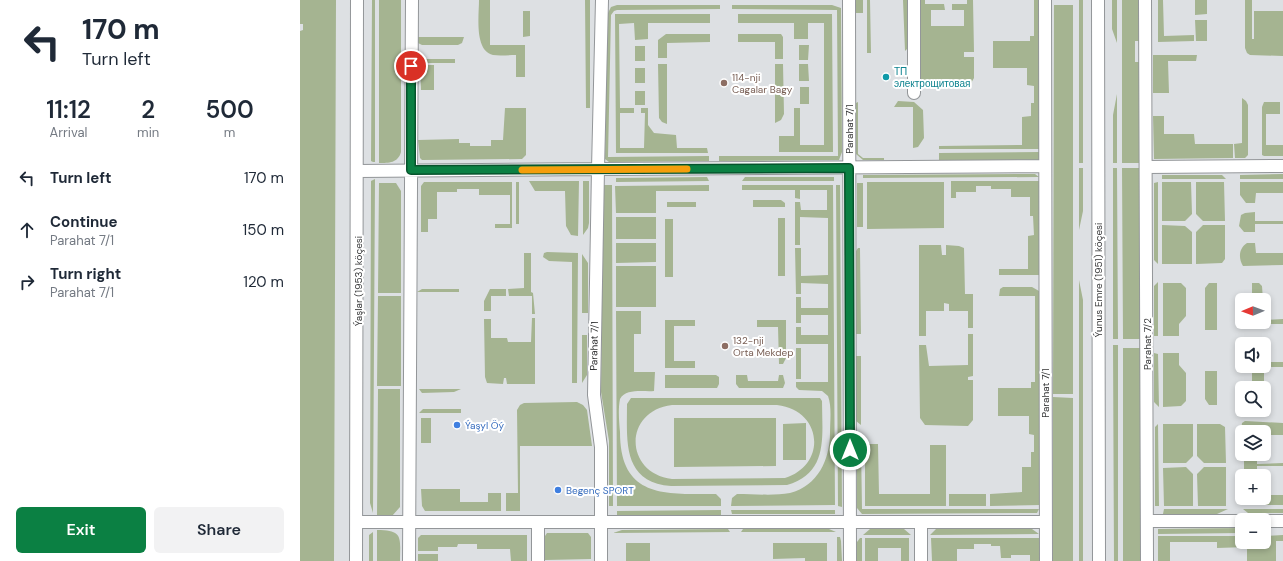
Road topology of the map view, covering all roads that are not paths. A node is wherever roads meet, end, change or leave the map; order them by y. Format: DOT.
graph roads {
  1 [pos="357,0"];
  2 [pos="412,0"];
  3 [pos="602,0"];
  4 [pos="849,0"];
  5 [pos="914,0"];
  6 [pos="1045,0"];
  7 [pos="1098,0"];
  8 [pos="1145,0"];
  9 [pos="914,93"];
  10 [pos="1045,166"];
  11 [pos="1283,166"];
  12 [pos="1146,167"];
  13 [pos="849,168"];
  14 [pos="598,169"];
  15 [pos="411,170"];
  16 [pos="358,171"];
  17 [pos="1147,521"];
  18 [pos="1235,521"];
  19 [pos="1271,521"];
  20 [pos="1283,521"];
  21 [pos="357,522"];
  22 [pos="409,522"];
  23 [pos="538,522"];
  24 [pos="601,522"];
  25 [pos="850,522"];
  26 [pos="921,522"];
  27 [pos="1046,522"];
  28 [pos="356,561"];
  29 [pos="409,561"];
  30 [pos="538,561"];
  31 [pos="601,561"];
  32 [pos="850,561"];
  33 [pos="921,561"];
  34 [pos="1046,561"];
  35 [pos="1099,561"];
  36 [pos="1147,561"];
  1 -- 16 [label="street, Ýaşlar (1953) köçesi"];
  2 -- 15 [label="street"];
  3 -- 14 [label="street, Parahat 7/1"];
  4 -- 13 [label="street, Parahat 7/1"];
  5 -- 9 [label="street"];
  6 -- 10 [label="street, Parahat 7/1"];
  7 -- 35 [label="street, Ýunus Emre (1951) köçesi"];
  8 -- 12 [label="street, Parahat 7/2"];
  10 -- 13 [label="street"];
  10 -- 27 [label="street, Parahat 7/1"];
  11 -- 12 [label="street"];
  12 -- 17 [label="street, Parahat 7/2"];
  13 -- 14 [label="street"];
  13 -- 25 [label="street, Parahat 7/1"];
  14 -- 15 [label="street"];
  14 -- 24 [label="street, Parahat 7/1"];
  15 -- 16 [label="street"];
  15 -- 22 [label="street"];
  16 -- 21 [label="street, Ýaşlar (1953) köçesi"];
  17 -- 18 [label="street"];
  17 -- 36 [label="street, Parahat 7/2"];
  19 -- 20 [label="street"];
  21 -- 22 [label="street"];
  21 -- 28 [label="street, Ýaşlar (1953) köçesi"];
  22 -- 23 [label="street"];
  22 -- 29 [label="street"];
  23 -- 24 [label="street"];
  23 -- 30 [label="street"];
  24 -- 25 [label="street"];
  24 -- 31 [label="street, Parahat 7/1"];
  25 -- 26 [label="street"];
  25 -- 32 [label="street, Parahat 7/1"];
  26 -- 27 [label="street"];
  26 -- 33 [label="street"];
  27 -- 34 [label="street, Parahat 7/1"];
}
